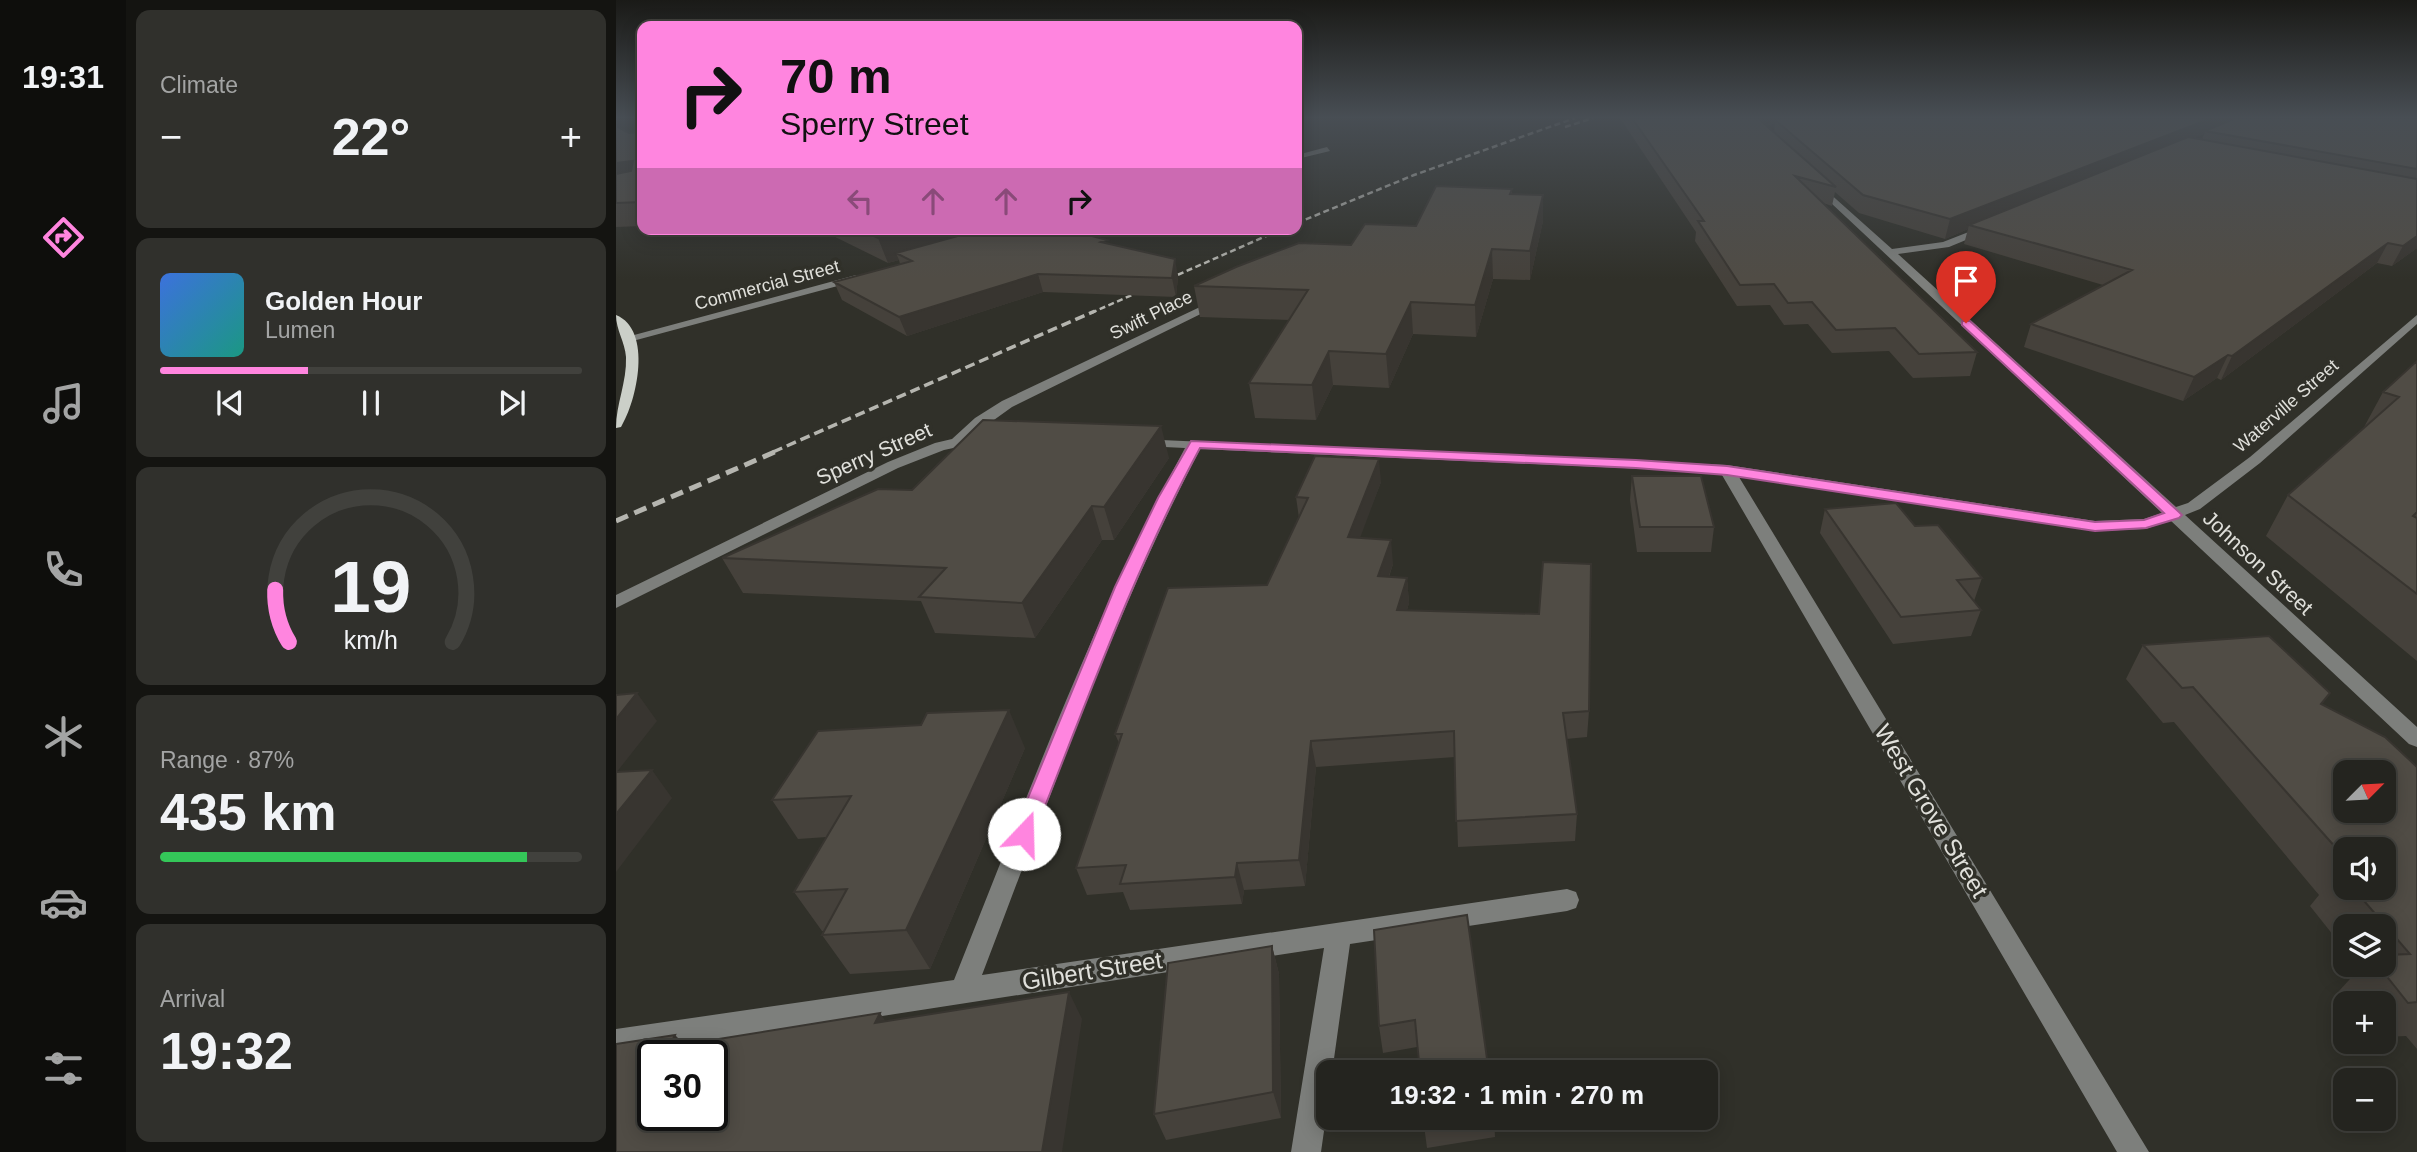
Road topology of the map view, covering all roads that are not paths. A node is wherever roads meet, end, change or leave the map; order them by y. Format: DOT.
graph roads {
  1 [pos="1809,178"];
  2 [pos="1994,225"];
  3 [pos="1889,252"];
  4 [pos="874,274"];
  5 [pos="1228,296"];
  6 [pos="616,318"];
  7 [pos="2417,318"];
  8 [pos="629,338"];
  9 [pos="616,424"];
  10 [pos="1002,436"];
  11 [pos="958,441"];
  12 [pos="1128,441"];
  13 [pos="1195,444"];
  14 [pos="1727,470"];
  15 [pos="2174,515"];
  16 [pos="616,603"];
  17 [pos="2417,739"];
  18 [pos="1567,900"];
  19 [pos="1339,934"];
  20 [pos="963,991"];
  21 [pos="616,1043"];
  22 [pos="1306,1152"];
  23 [pos="2134,1152"];
  1 -- 3 [label="street, Johnson Street"];
  2 -- 3 [label="street"];
  3 -- 15 [label="street, Johnson Street"];
  4 -- 8 [label="street, Commercial Street"];
  5 -- 11 [label="street, Swift Place"];
  6 -- 8 [label="main road"];
  7 -- 15 [label="street, Waterville Street"];
  8 -- 9 [label="main road"];
  10 -- 11 [label="street, Sperry Street"];
  11 -- 16 [label="street, Sperry Street"];
  12 -- 13 [label="street"];
  13 -- 14 [label="street"];
  13 -- 20 [label="street"];
  14 -- 15 [label="street"];
  14 -- 23 [label="street, West Grove Street"];
  15 -- 17 [label="street, Johnson Street"];
  18 -- 19 [label="street, Gilbert Street"];
  19 -- 20 [label="street, Gilbert Street"];
  19 -- 22 [label="street"];
  20 -- 21 [label="street, Gilbert Street"];
}
